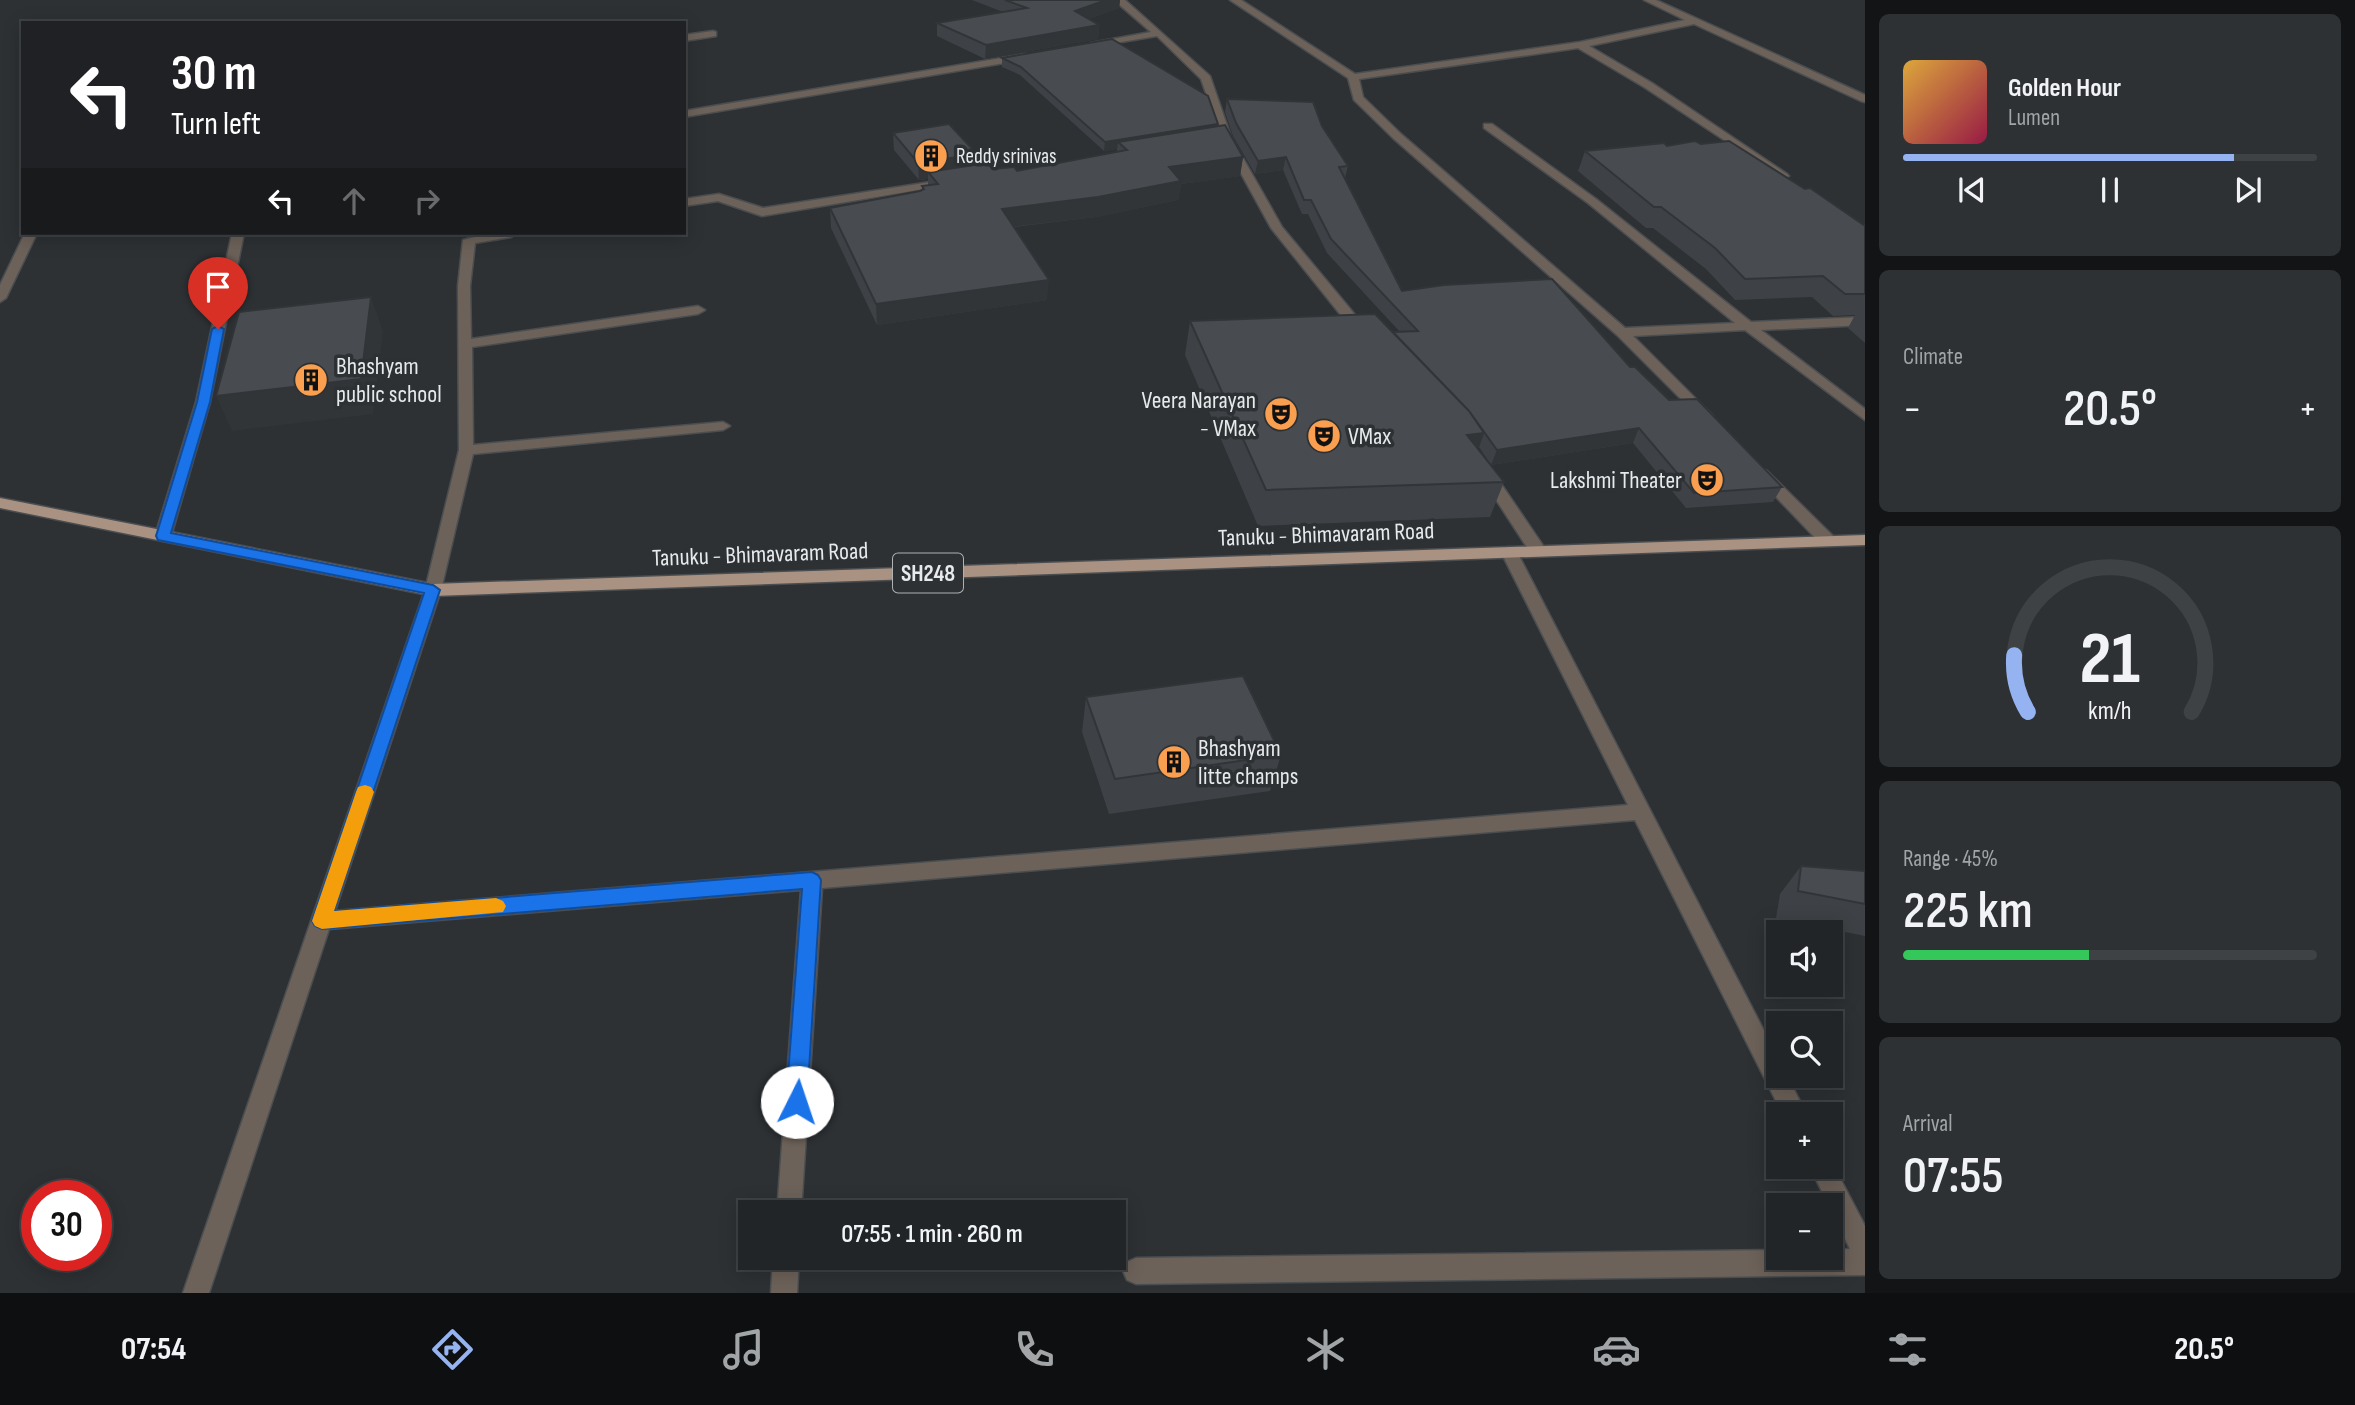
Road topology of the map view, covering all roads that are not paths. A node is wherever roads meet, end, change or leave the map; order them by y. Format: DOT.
graph roads {
  1 [pos="1119,0"];
  2 [pos="1235,0"];
  3 [pos="1649,0"];
  4 [pos="1695,22"];
  5 [pos="1159,33"];
  6 [pos="713,34"];
  7 [pos="686,38"];
  8 [pos="1580,45"];
  9 [pos="1078,48"];
  10 [pos="1037,55"];
  11 [pos="1353,77"];
  12 [pos="1865,99"];
  13 [pos="686,114"];
  14 [pos="1488,126"];
  15 [pos="963,180"];
  16 [pos="1796,184"];
  17 [pos="686,203"];
  18 [pos="30,235"];
  19 [pos="237,235"];
  20 [pos="469,236"];
  21 [pos="0,298"];
  22 [pos="698,310"];
  23 [pos="1865,321"];
  24 [pos="1746,326"];
  25 [pos="1622,332"];
  26 [pos="1370,340"];
  27 [pos="465,344"];
  28 [pos="1865,416"];
  29 [pos="723,426"];
  30 [pos="1716,427"];
  31 [pos="466,450"];
  32 [pos="1480,463"];
  33 [pos="1753,465"];
  34 [pos="0,503"];
  35 [pos="163,536"];
  36 [pos="1865,540"];
  37 [pos="1828,541"];
  38 [pos="1538,551"];
  39 [pos="1509,552"];
  40 [pos="433,590"];
  41 [pos="1641,812"];
  42 [pos="812,880"];
  43 [pos="322,921"];
  44 [pos="1788,1102"];
  45 [pos="1828,1179"];
  46 [pos="790,1200"];
  47 [pos="1865,1253"];
  48 [pos="1865,1262"];
  49 [pos="785,1270"];
  50 [pos="1136,1270"];
  51 [pos="196,1293"];
  52 [pos="783,1293"];
  1 -- 5 [label="street"];
  2 -- 11 [label="street"];
  3 -- 4 [label="street"];
  4 -- 8 [label="street"];
  4 -- 12 [label="street"];
  5 -- 9 [label="street"];
  5 -- 26 [label="street"];
  6 -- 7 [label="street"];
  8 -- 11 [label="street"];
  8 -- 16 [label="street"];
  10 -- 13 [label="street"];
  11 -- 25 [label="street"];
  14 -- 24 [label="street"];
  15 -- 17 [label="street"];
  18 -- 21 [label="street"];
  19 -- 35 [label="street"];
  20 -- 27 [label="street"];
  22 -- 27 [label="street"];
  23 -- 24 [label="street"];
  24 -- 25 [label="street"];
  24 -- 28 [label="street"];
  25 -- 30 [label="street"];
  27 -- 31 [label="street"];
  29 -- 31 [label="street"];
  31 -- 40 [label="street"];
  32 -- 38 [label="street"];
  33 -- 37 [label="street"];
  34 -- 35 [label="main road, Tanuku - Bhimavaram Road / SH248"];
  35 -- 40 [label="main road, Tanuku - Bhimavaram Road / SH248"];
  36 -- 37 [label="main road, Tanuku - Bhimavaram Road / SH248"];
  37 -- 38 [label="main road, Tanuku - Bhimavaram Road / SH248"];
  38 -- 39 [label="main road, Tanuku - Bhimavaram Road / SH248"];
  39 -- 40 [label="main road, Tanuku - Bhimavaram Road / SH248"];
  39 -- 41 [label="street"];
  40 -- 43 [label="street"];
  41 -- 42 [label="street"];
  41 -- 44 [label="street"];
  42 -- 43 [label="street"];
  42 -- 46 [label="street"];
  43 -- 51 [label="street"];
  45 -- 47 [label="street"];
  48 -- 50 [label="street"];
  49 -- 52 [label="street"];
}
